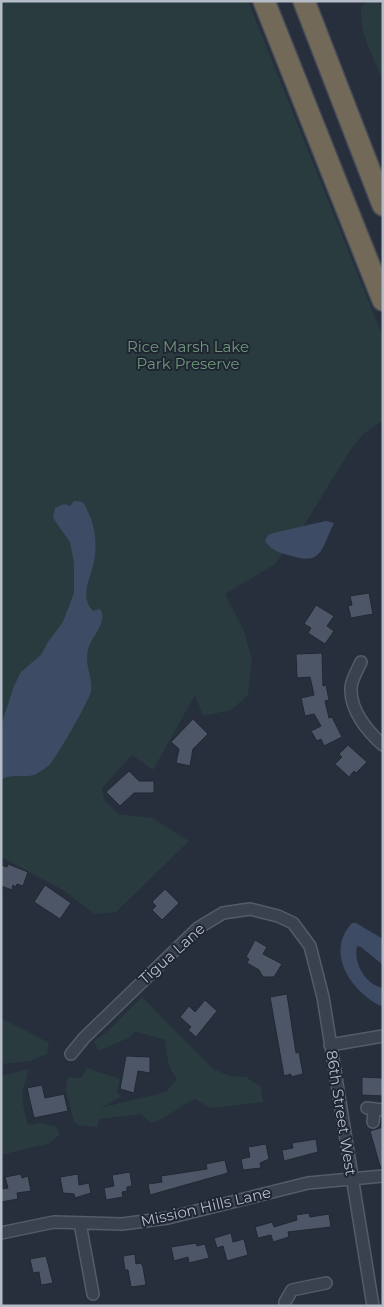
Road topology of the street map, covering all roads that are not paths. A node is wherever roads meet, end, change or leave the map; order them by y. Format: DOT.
graph roads {
  1 [pos="264,1"];
  2 [pos="304,1"];
  3 [pos="383,205"];
  4 [pos="383,300"];
  5 [pos="361,662"];
  6 [pos="383,745"];
  7 [pos="296,926"];
  8 [pos="383,1036"];
  9 [pos="330,1045"];
  10 [pos="71,1054"];
  11 [pos="375,1109"];
  12 [pos="373,1122"];
  13 [pos="383,1176"];
  14 [pos="351,1178"];
  15 [pos="80,1223"];
  16 [pos="1,1233"];
  17 [pos="326,1283"];
  18 [pos="93,1294"];
  19 [pos="285,1306"];
  20 [pos="373,1306"];
  1 -- 4 [label="highway"];
  2 -- 3 [label="highway"];
  5 -- 6 [label="street"];
  7 -- 9 [label="street, 86th Street West"];
  7 -- 10 [label="street, Tigua Lane"];
  8 -- 9 [label="street"];
  9 -- 14 [label="street, 86th Street West"];
  11 -- 12 [label="street"];
  13 -- 14 [label="street, Mission Hills Lane"];
  14 -- 15 [label="street, Mission Hills Lane"];
  14 -- 20 [label="street, 86th Street West"];
  15 -- 16 [label="street, Mission Hills Lane"];
  15 -- 18 [label="street"];
  17 -- 19 [label="street"];
}
